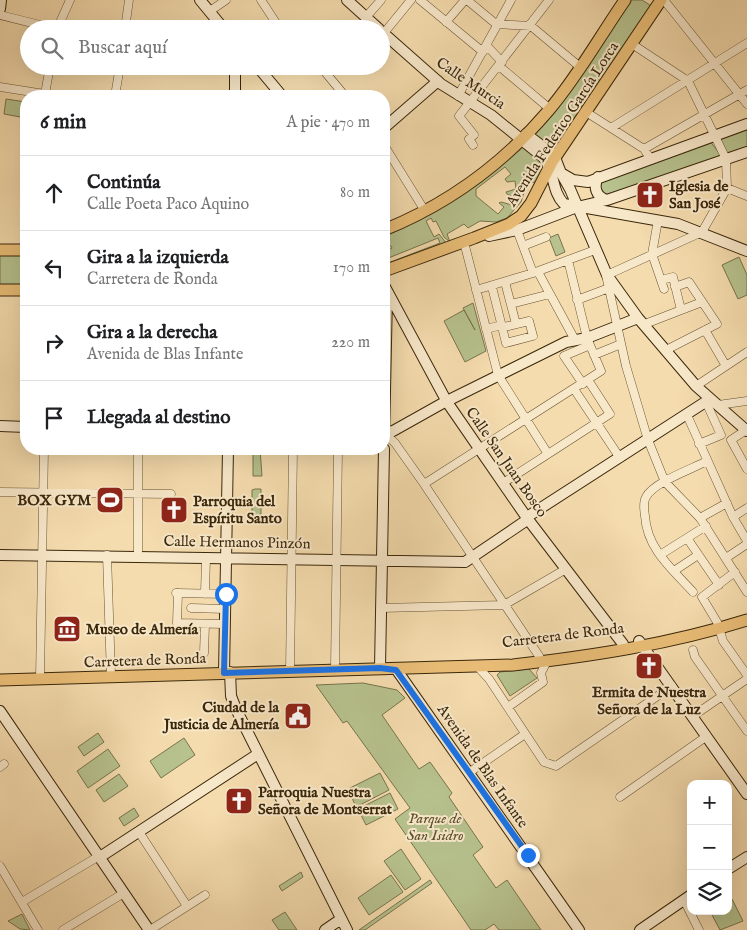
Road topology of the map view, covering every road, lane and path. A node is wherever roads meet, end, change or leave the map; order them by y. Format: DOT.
graph roads {
  1 [pos="1,0"];
  2 [pos="70,0"];
  3 [pos="129,0"];
  4 [pos="200,0"];
  5 [pos="226,0"];
  6 [pos="261,0"];
  7 [pos="347,0"];
  8 [pos="380,0"];
  9 [pos="411,0"];
  10 [pos="466,0"];
  11 [pos="511,0"];
  12 [pos="549,0"];
  13 [pos="625,0"];
  14 [pos="662,0"];
  15 [pos="422,2"];
  16 [pos="0,9"];
  17 [pos="210,11"];
  18 [pos="0,15"];
  19 [pos="366,17"];
  20 [pos="20,20"];
  21 [pos="60,20"];
  22 [pos="126,20"];
  23 [pos="217,20"];
  24 [pos="274,20"];
  25 [pos="369,20"];
  26 [pos="390,22"];
  27 [pos="446,22"];
  28 [pos="498,24"];
  29 [pos="531,26"];
  30 [pos="390,39"];
  31 [pos="747,43"];
  32 [pos="632,44"];
  33 [pos="485,49"];
  34 [pos="500,64"];
  35 [pos="715,65"];
  36 [pos="580,67"];
  37 [pos="48,75"];
  38 [pos="118,75"];
  39 [pos="235,75"];
  40 [pos="266,75"];
  41 [pos="330,75"];
  42 [pos="688,81"];
  43 [pos="438,82"];
  44 [pos="0,88"];
  45 [pos="46,90"];
  46 [pos="116,90"];
  47 [pos="234,90"];
  48 [pos="278,90"];
  49 [pos="341,90"];
  50 [pos="747,90"];
  51 [pos="20,91"];
  52 [pos="739,95"];
  53 [pos="458,96"];
  54 [pos="470,103"];
  55 [pos="747,104"];
  56 [pos="550,109"];
  57 [pos="586,112"];
  58 [pos="703,114"];
  59 [pos="390,123"];
  60 [pos="747,124"];
  61 [pos="611,128"];
  62 [pos="524,136"];
  63 [pos="713,137"];
  64 [pos="473,145"];
  65 [pos="644,149"];
  66 [pos="747,152"];
  67 [pos="390,155"];
  68 [pos="650,158"];
  69 [pos="726,159"];
  70 [pos="551,162"];
  71 [pos="561,173"];
  72 [pos="598,177"];
  73 [pos="727,188"];
  74 [pos="747,196"];
  75 [pos="607,200"];
  76 [pos="577,207"];
  77 [pos="425,211"];
  78 [pos="658,220"];
  79 [pos="390,227"];
  80 [pos="517,230"];
  81 [pos="702,232"];
  82 [pos="546,237"];
  83 [pos="464,242"];
  84 [pos="523,246"];
  85 [pos="0,250"];
  86 [pos="20,250"];
  87 [pos="595,250"];
  88 [pos="747,251"];
  89 [pos="652,254"];
  90 [pos="568,260"];
  91 [pos="390,269"];
  92 [pos="536,272"];
  93 [pos="606,272"];
  94 [pos="661,280"];
  95 [pos="506,282"];
  96 [pos="492,286"];
  97 [pos="675,287"];
  98 [pos="609,288"];
  99 [pos="664,289"];
  100 [pos="0,290"];
  101 [pos="20,290"];
  102 [pos="476,290"];
  103 [pos="550,294"];
  104 [pos="390,298"];
  105 [pos="578,300"];
  106 [pos="702,302"];
  107 [pos="511,304"];
  108 [pos="681,310"];
  109 [pos="390,321"];
  110 [pos="402,321"];
  111 [pos="642,321"];
  112 [pos="516,324"];
  113 [pos="617,324"];
  114 [pos="502,325"];
  115 [pos="486,329"];
  116 [pos="705,330"];
  117 [pos="575,340"];
  118 [pos="588,341"];
  119 [pos="621,344"];
  120 [pos="666,350"];
  121 [pos="747,352"];
  122 [pos="594,355"];
  123 [pos="726,366"];
  124 [pos="498,376"];
  125 [pos="586,382"];
  126 [pos="696,386"];
  127 [pos="574,389"];
  128 [pos="747,401"];
  129 [pos="447,402"];
  130 [pos="711,402"];
  131 [pos="687,415"];
  132 [pos="526,418"];
  133 [pos="597,423"];
  134 [pos="0,426"];
  135 [pos="20,427"];
  136 [pos="746,430"];
  137 [pos="390,432"];
  138 [pos="390,439"];
  139 [pos="648,440"];
  140 [pos="699,444"];
  141 [pos="479,448"];
  142 [pos="548,454"];
  143 [pos="44,455"];
  144 [pos="138,455"];
  145 [pos="228,455"];
  146 [pos="293,455"];
  147 [pos="338,455"];
  148 [pos="384,455"];
  149 [pos="620,458"];
  150 [pos="706,462"];
  151 [pos="747,469"];
  152 [pos="665,482"];
  153 [pos="503,483"];
  154 [pos="424,484"];
  155 [pos="0,492"];
  156 [pos="44,492"];
  157 [pos="138,493"];
  158 [pos="172,494"];
  159 [pos="727,503"];
  160 [pos="747,508"];
  161 [pos="733,517"];
  162 [pos="527,518"];
  163 [pos="700,518"];
  164 [pos="706,526"];
  165 [pos="687,538"];
  166 [pos="747,542"];
  167 [pos="0,555"];
  168 [pos="42,555"];
  169 [pos="107,555"];
  170 [pos="138,555"];
  171 [pos="698,555"];
  172 [pos="472,556"];
  173 [pos="660,556"];
  174 [pos="206,557"];
  175 [pos="226,557"];
  176 [pos="726,558"];
  177 [pos="292,559"];
  178 [pos="337,560"];
  179 [pos="382,560"];
  180 [pos="566,569"];
  181 [pos="674,571"];
  182 [pos="735,572"];
  183 [pos="719,585"];
  184 [pos="747,590"];
  185 [pos="693,592"];
  186 [pos="191,593"];
  187 [pos="205,594"];
  188 [pos="226,594"];
  189 [pos="504,605"];
  190 [pos="191,608"];
  191 [pos="381,608"];
  192 [pos="225,609"];
  193 [pos="747,614"];
  194 [pos="747,620"];
  195 [pos="190,623"];
  196 [pos="205,624"];
  197 [pos="225,624"];
  198 [pos="718,625"];
  199 [pos="641,643"];
  200 [pos="624,644"];
  201 [pos="693,650"];
  202 [pos="204,653"];
  203 [pos="543,659"];
  204 [pos="477,666"];
  205 [pos="380,668"];
  206 [pos="335,669"];
  207 [pos="396,670"];
  208 [pos="290,671"];
  209 [pos="227,673"];
  210 [pos="111,676"];
  211 [pos="747,677"];
  212 [pos="40,678"];
  213 [pos="0,680"];
  214 [pos="672,686"];
  215 [pos="722,696"];
  216 [pos="508,707"];
  217 [pos="0,712"];
  218 [pos="693,716"];
  219 [pos="747,731"];
  220 [pos="525,734"];
  221 [pos="707,736"];
  222 [pos="258,754"];
  223 [pos="470,772"];
  224 [pos="743,780"];
  225 [pos="747,794"];
  226 [pos="620,797"];
  227 [pos="139,832"];
  228 [pos="99,857"];
  229 [pos="747,857"];
  230 [pos="0,866"];
  231 [pos="732,867"];
  232 [pos="124,893"];
  233 [pos="205,895"];
  234 [pos="687,898"];
  235 [pos="22,902"];
  236 [pos="187,906"];
  237 [pos="693,915"];
  238 [pos="342,920"];
  239 [pos="33,926"];
  240 [pos="38,930"];
  241 [pos="64,930"];
  242 [pos="150,930"];
  243 [pos="325,930"];
  244 [pos="347,930"];
  245 [pos="579,930"];
  246 [pos="640,930"];
  247 [pos="699,930"];
  1 -- 16 [label="street"];
  2 -- 21 [label="street"];
  3 -- 22 [label="street"];
  4 -- 17 [label="street"];
  5 -- 17 [label="street"];
  6 -- 24 [label="street"];
  7 -- 19 [label="street, Calle Murcia"];
  8 -- 19 [label="street"];
  9 -- 26 [label="street"];
  10 -- 27 [label="street"];
  10 -- 28 [label="street"];
  11 -- 28 [label="street"];
  12 -- 29 [label="street"];
  13 -- 36 [label="main road, Avenida Federico García Lorca"];
  14 -- 32 [label="main road, Avenida Federico García Lorca"];
  14 -- 35 [label="street"];
  15 -- 27 [label="street"];
  17 -- 23 [label="street"];
  18 -- 20 [label="street"];
  19 -- 25 [label="street, Calle Murcia"];
  27 -- 33 [label="street"];
  28 -- 29 [label="street"];
  28 -- 33 [label="street"];
  29 -- 34 [label="street"];
  29 -- 36 [label="street"];
  30 -- 43 [label="street, Calle Murcia"];
  31 -- 35 [label="street"];
  32 -- 42 [label="street"];
  32 -- 57 [label="main road, Avenida Federico García Lorca"];
  33 -- 34 [label="street"];
  33 -- 53 [label="street"];
  34 -- 54 [label="street"];
  34 -- 56 [label="street"];
  35 -- 42 [label="street"];
  35 -- 52 [label="street"];
  36 -- 56 [label="main road, Avenida Federico García Lorca"];
  37 -- 45 [label="street"];
  38 -- 46 [label="street"];
  39 -- 47 [label="street"];
  40 -- 48 [label="street"];
  41 -- 49 [label="street"];
  42 -- 58 [label="street"];
  42 -- 61 [label="street"];
  43 -- 53 [label="street, Calle Murcia"];
  43 -- 59 [label="street"];
  44 -- 51 [label="street"];
  50 -- 52 [label="street"];
  52 -- 55 [label="street"];
  52 -- 58 [label="street"];
  53 -- 54 [label="street, Calle Murcia"];
  54 -- 62 [label="street, Calle Murcia"];
  54 -- 64 [label="street"];
  56 -- 62 [label="main road, Avenida Federico García Lorca"];
  57 -- 61 [label="street"];
  57 -- 70 [label="main road, Avenida Federico García Lorca"];
  58 -- 63 [label="street"];
  58 -- 65 [label="street"];
  60 -- 63 [label="street"];
  61 -- 65 [label="street"];
  62 -- 70 [label="street, Calle Murcia"];
  62 -- 77 [label="main road, Avenida Federico García Lorca"];
  63 -- 68 [label="street"];
  63 -- 69 [label="street"];
  65 -- 68 [label="street"];
  66 -- 69 [label="street"];
  67 -- 77 [label="street"];
  68 -- 72 [label="street"];
  69 -- 73 [label="street"];
  69 -- 75 [label="street"];
  70 -- 71 [label="street"];
  70 -- 76 [label="street"];
  70 -- 83 [label="main road, Avenida Federico García Lorca"];
  71 -- 72 [label="street"];
  71 -- 76 [label="street"];
  72 -- 75 [label="street"];
  73 -- 74 [label="street"];
  73 -- 81 [label="street"];
  75 -- 76 [label="street"];
  76 -- 78 [label="street"];
  76 -- 80 [label="street"];
  76 -- 87 [label="street"];
  77 -- 79 [label="main road, Avenida Federico García Lorca"];
  78 -- 81 [label="street"];
  78 -- 89 [label="street"];
  80 -- 83 [label="street"];
  80 -- 84 [label="street"];
  81 -- 88 [label="street"];
  81 -- 89 [label="street"];
  82 -- 84 [label="street"];
  83 -- 91 [label="main road, Avenida Federico García Lorca"];
  83 -- 102 [label="street"];
  84 -- 92 [label="street"];
  85 -- 86 [label="main road"];
  87 -- 90 [label="street"];
  87 -- 93 [label="street"];
  89 -- 93 [label="street"];
  89 -- 94 [label="street"];
  90 -- 92 [label="street"];
  90 -- 105 [label="street"];
  92 -- 95 [label="street"];
  92 -- 103 [label="street"];
  93 -- 98 [label="street"];
  93 -- 111 [label="street"];
  94 -- 97 [label="street"];
  94 -- 99 [label="street"];
  95 -- 96 [label="street"];
  95 -- 107 [label="street"];
  96 -- 102 [label="street"];
  96 -- 114 [label="street"];
  97 -- 106 [label="street"];
  97 -- 108 [label="street"];
  98 -- 105 [label="street"];
  98 -- 113 [label="street"];
  100 -- 101 [label="main road"];
  102 -- 115 [label="street"];
  103 -- 107 [label="street"];
  103 -- 117 [label="street"];
  104 -- 110 [label="street, Calle San Juan Bosco"];
  105 -- 118 [label="street"];
  106 -- 108 [label="street"];
  106 -- 116 [label="street"];
  107 -- 112 [label="street"];
  108 -- 111 [label="street"];
  109 -- 110 [label="street"];
  110 -- 129 [label="street, Calle San Juan Bosco"];
  111 -- 113 [label="street"];
  111 -- 120 [label="street"];
  112 -- 114 [label="street"];
  112 -- 114 [label="street"];
  113 -- 118 [label="street"];
  113 -- 119 [label="street"];
  114 -- 115 [label="street"];
  115 -- 124 [label="street"];
  116 -- 120 [label="street"];
  116 -- 123 [label="street"];
  117 -- 118 [label="street"];
  117 -- 124 [label="street"];
  118 -- 122 [label="street"];
  118 -- 125 [label="street"];
  119 -- 122 [label="street"];
  119 -- 139 [label="street"];
  120 -- 126 [label="street"];
  121 -- 123 [label="street"];
  122 -- 125 [label="street"];
  123 -- 126 [label="street"];
  124 -- 129 [label="street"];
  124 -- 132 [label="street"];
  125 -- 127 [label="street"];
  125 -- 133 [label="street"];
  126 -- 130 [label="street"];
  127 -- 132 [label="street"];
  127 -- 133 [label="street"];
  128 -- 130 [label="street"];
  129 -- 137 [label="street"];
  129 -- 141 [label="street, Calle San Juan Bosco"];
  130 -- 131 [label="street"];
  130 -- 136 [label="street"];
  130 -- 140 [label="street"];
  131 -- 139 [label="street"];
  131 -- 140 [label="street"];
  132 -- 141 [label="street"];
  132 -- 142 [label="street"];
  133 -- 142 [label="street"];
  133 -- 149 [label="street"];
  134 -- 135 [label="street"];
  136 -- 151 [label="street"];
  138 -- 154 [label="street"];
  139 -- 149 [label="street"];
  139 -- 152 [label="street"];
  140 -- 150 [label="street"];
  141 -- 153 [label="street, Calle San Juan Bosco"];
  141 -- 154 [label="street"];
  142 -- 153 [label="street"];
  143 -- 156 [label="street"];
  144 -- 157 [label="street"];
  145 -- 175 [label="street"];
  146 -- 177 [label="street"];
  147 -- 178 [label="street"];
  148 -- 179 [label="street"];
  149 -- 162 [label="street"];
  150 -- 152 [label="street"];
  150 -- 159 [label="street"];
  152 -- 163 [label="street"];
  152 -- 173 [label="street"];
  153 -- 162 [label="street, Calle San Juan Bosco"];
  154 -- 172 [label="street"];
  155 -- 156 [label="street"];
  156 -- 157 [label="street"];
  156 -- 168 [label="street"];
  157 -- 158 [label="street"];
  157 -- 170 [label="street"];
  159 -- 161 [label="street"];
  159 -- 163 [label="street"];
  160 -- 161 [label="street"];
  161 -- 166 [label="street"];
  162 -- 172 [label="street"];
  162 -- 180 [label="street, Calle San Juan Bosco"];
  163 -- 164 [label="street"];
  164 -- 165 [label="street"];
  164 -- 176 [label="street"];
  165 -- 171 [label="street"];
  165 -- 173 [label="street"];
  166 -- 176 [label="street"];
  167 -- 168 [label="street, Calle Hermanos Pinzón"];
  168 -- 169 [label="street, Calle Hermanos Pinzón"];
  168 -- 212 [label="street"];
  169 -- 170 [label="street, Calle Hermanos Pinzón"];
  169 -- 210 [label="street"];
  170 -- 174 [label="street, Calle Hermanos Pinzón"];
  171 -- 181 [label="street"];
  171 -- 183 [label="street"];
  172 -- 179 [label="street, Calle Hermanos Pinzón"];
  172 -- 189 [label="street"];
  173 -- 181 [label="street"];
  174 -- 175 [label="street, Calle Hermanos Pinzón"];
  174 -- 187 [label="street"];
  175 -- 177 [label="street, Calle Hermanos Pinzón"];
  175 -- 188 [label="street"];
  176 -- 182 [label="street"];
  177 -- 178 [label="street, Calle Hermanos Pinzón"];
  177 -- 208 [label="street"];
  178 -- 179 [label="street, Calle Hermanos Pinzón"];
  178 -- 206 [label="street"];
  179 -- 191 [label="street"];
  180 -- 189 [label="street"];
  180 -- 200 [label="street, Calle San Juan Bosco"];
  181 -- 185 [label="street"];
  182 -- 183 [label="street"];
  182 -- 184 [label="street"];
  183 -- 198 [label="street"];
  186 -- 187 [label="street"];
  186 -- 190 [label="street"];
  186 -- 195 [label="street"];
  187 -- 188 [label="street"];
  188 -- 192 [label="street"];
  189 -- 191 [label="street"];
  189 -- 203 [label="street"];
  190 -- 192 [label="street"];
  190 -- 195 [label="street"];
  191 -- 205 [label="street"];
  192 -- 197 [label="street"];
  193 -- 198 [label="main road, Carretera de Ronda"];
  194 -- 198 [label="main road, Carretera de Ronda"];
  195 -- 196 [label="street"];
  196 -- 197 [label="street"];
  196 -- 202 [label="street"];
  197 -- 209 [label="street"];
  198 -- 199 [label="main road, Carretera de Ronda"];
  198 -- 211 [label="street"];
  199 -- 200 [label="main road, Carretera de Ronda"];
  199 -- 203 [label="main road, Carretera de Ronda"];
  199 -- 214 [label="street"];
  200 -- 203 [label="main road, Carretera de Ronda"];
  201 -- 215 [label="street"];
  203 -- 204 [label="main road, Carretera de Ronda"];
  203 -- 205 [label="main road, Carretera de Ronda"];
  203 -- 216 [label="street"];
  204 -- 207 [label="main road, Carretera de Ronda"];
  204 -- 216 [label="street"];
  205 -- 206 [label="main road, Carretera de Ronda"];
  205 -- 207 [label="main road, Carretera de Ronda"];
  206 -- 208 [label="main road, Carretera de Ronda"];
  207 -- 223 [label="street, Avenida de Blas Infante"];
  208 -- 209 [label="main road, Carretera de Ronda"];
  209 -- 210 [label="main road, Carretera de Ronda"];
  209 -- 222 [label="street"];
  210 -- 212 [label="main road, Carretera de Ronda"];
  211 -- 215 [label="street"];
  212 -- 213 [label="main road, Carretera de Ronda"];
  214 -- 218 [label="street"];
  214 -- 220 [label="street"];
  215 -- 218 [label="street"];
  215 -- 219 [label="street"];
  216 -- 220 [label="street"];
  217 -- 228 [label="street"];
  218 -- 221 [label="street"];
  220 -- 223 [label="street"];
  221 -- 224 [label="street"];
  221 -- 226 [label="street"];
  222 -- 227 [label="street"];
  222 -- 238 [label="street"];
  223 -- 245 [label="street, Avenida de Blas Infante"];
  224 -- 225 [label="street"];
  227 -- 228 [label="street"];
  227 -- 236 [label="street"];
  228 -- 232 [label="street"];
  228 -- 235 [label="street"];
  229 -- 231 [label="street"];
  230 -- 235 [label="street"];
  232 -- 241 [label="street"];
  232 -- 242 [label="street"];
  233 -- 236 [label="street"];
  234 -- 246 [label="street"];
  235 -- 239 [label="street"];
  236 -- 242 [label="street"];
  237 -- 247 [label="street"];
  238 -- 243 [label="street"];
  238 -- 244 [label="street"];
  239 -- 240 [label="street"];
}
